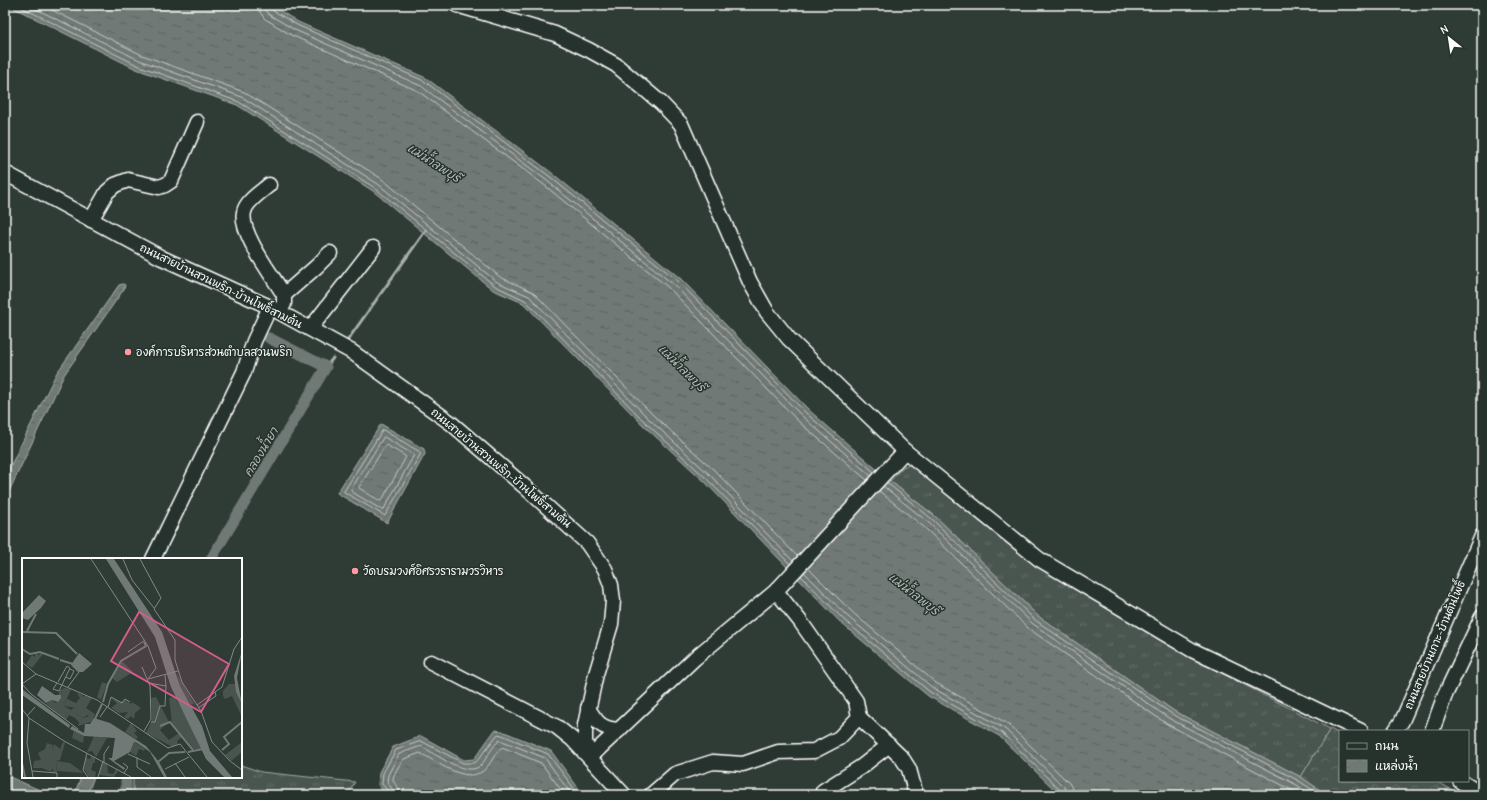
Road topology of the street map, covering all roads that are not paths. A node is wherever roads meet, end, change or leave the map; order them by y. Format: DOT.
graph roads {
  1 [pos="457,5"];
  2 [pos="197,122"];
  3 [pos="5,173"];
  4 [pos="269,185"];
  5 [pos="91,220"];
  6 [pos="373,248"];
  7 [pos="330,252"];
  8 [pos="284,295"];
  9 [pos="270,307"];
  10 [pos="283,314"];
  11 [pos="310,329"];
  12 [pos="905,451"];
  13 [pos="1482,536"];
  14 [pos="153,558"];
  15 [pos="779,588"];
  16 [pos="1482,617"];
  17 [pos="431,662"];
  18 [pos="588,708"];
  19 [pos="859,717"];
  20 [pos="619,730"];
  21 [pos="1359,730"];
  22 [pos="1396,730"];
  23 [pos="1432,730"];
  24 [pos="889,745"];
  25 [pos="590,757"];
  26 [pos="1462,782"];
  27 [pos="823,791"];
  28 [pos="1482,794"];
  29 [pos="624,795"];
  30 [pos="651,795"];
  31 [pos="916,795"];
  1 -- 12 [label="street"];
  2 -- 5 [label="street"];
  3 -- 5 [label="street, ถนนสายบ้านสวนพริก-บ้านโพธิ์สามต้น"];
  4 -- 8 [label="street"];
  5 -- 9 [label="street, ถนนสายบ้านสวนพริก-บ้านโพธิ์สามต้น"];
  6 -- 11 [label="street"];
  7 -- 8 [label="street"];
  8 -- 10 [label="street"];
  9 -- 10 [label="street, ถนนสายบ้านสวนพริก-บ้านโพธิ์สามต้น"];
  9 -- 14 [label="street"];
  10 -- 11 [label="street, ถนนสายบ้านสวนพริก-บ้านโพธิ์สามต้น"];
  11 -- 18 [label="street, ถนนสายบ้านสวนพริก-บ้านโพธิ์สามต้น"];
  12 -- 15 [label="street"];
  12 -- 21 [label="street"];
  13 -- 22 [label="street, ถนนสายบ้านเกาะ-บ้านต้นโพธิ์"];
  15 -- 19 [label="street"];
  15 -- 20 [label="street"];
  16 -- 23 [label="street"];
  17 -- 25 [label="street"];
  18 -- 20 [label="street"];
  18 -- 25 [label="street, ถนนสายบ้านสวนพริก-บ้านโพธิ์สามต้น"];
  19 -- 24 [label="street"];
  19 -- 30 [label="street"];
  20 -- 25 [label="street"];
  24 -- 27 [label="street"];
  24 -- 31 [label="street"];
  25 -- 29 [label="street"];
  26 -- 28 [label="street"];
}
